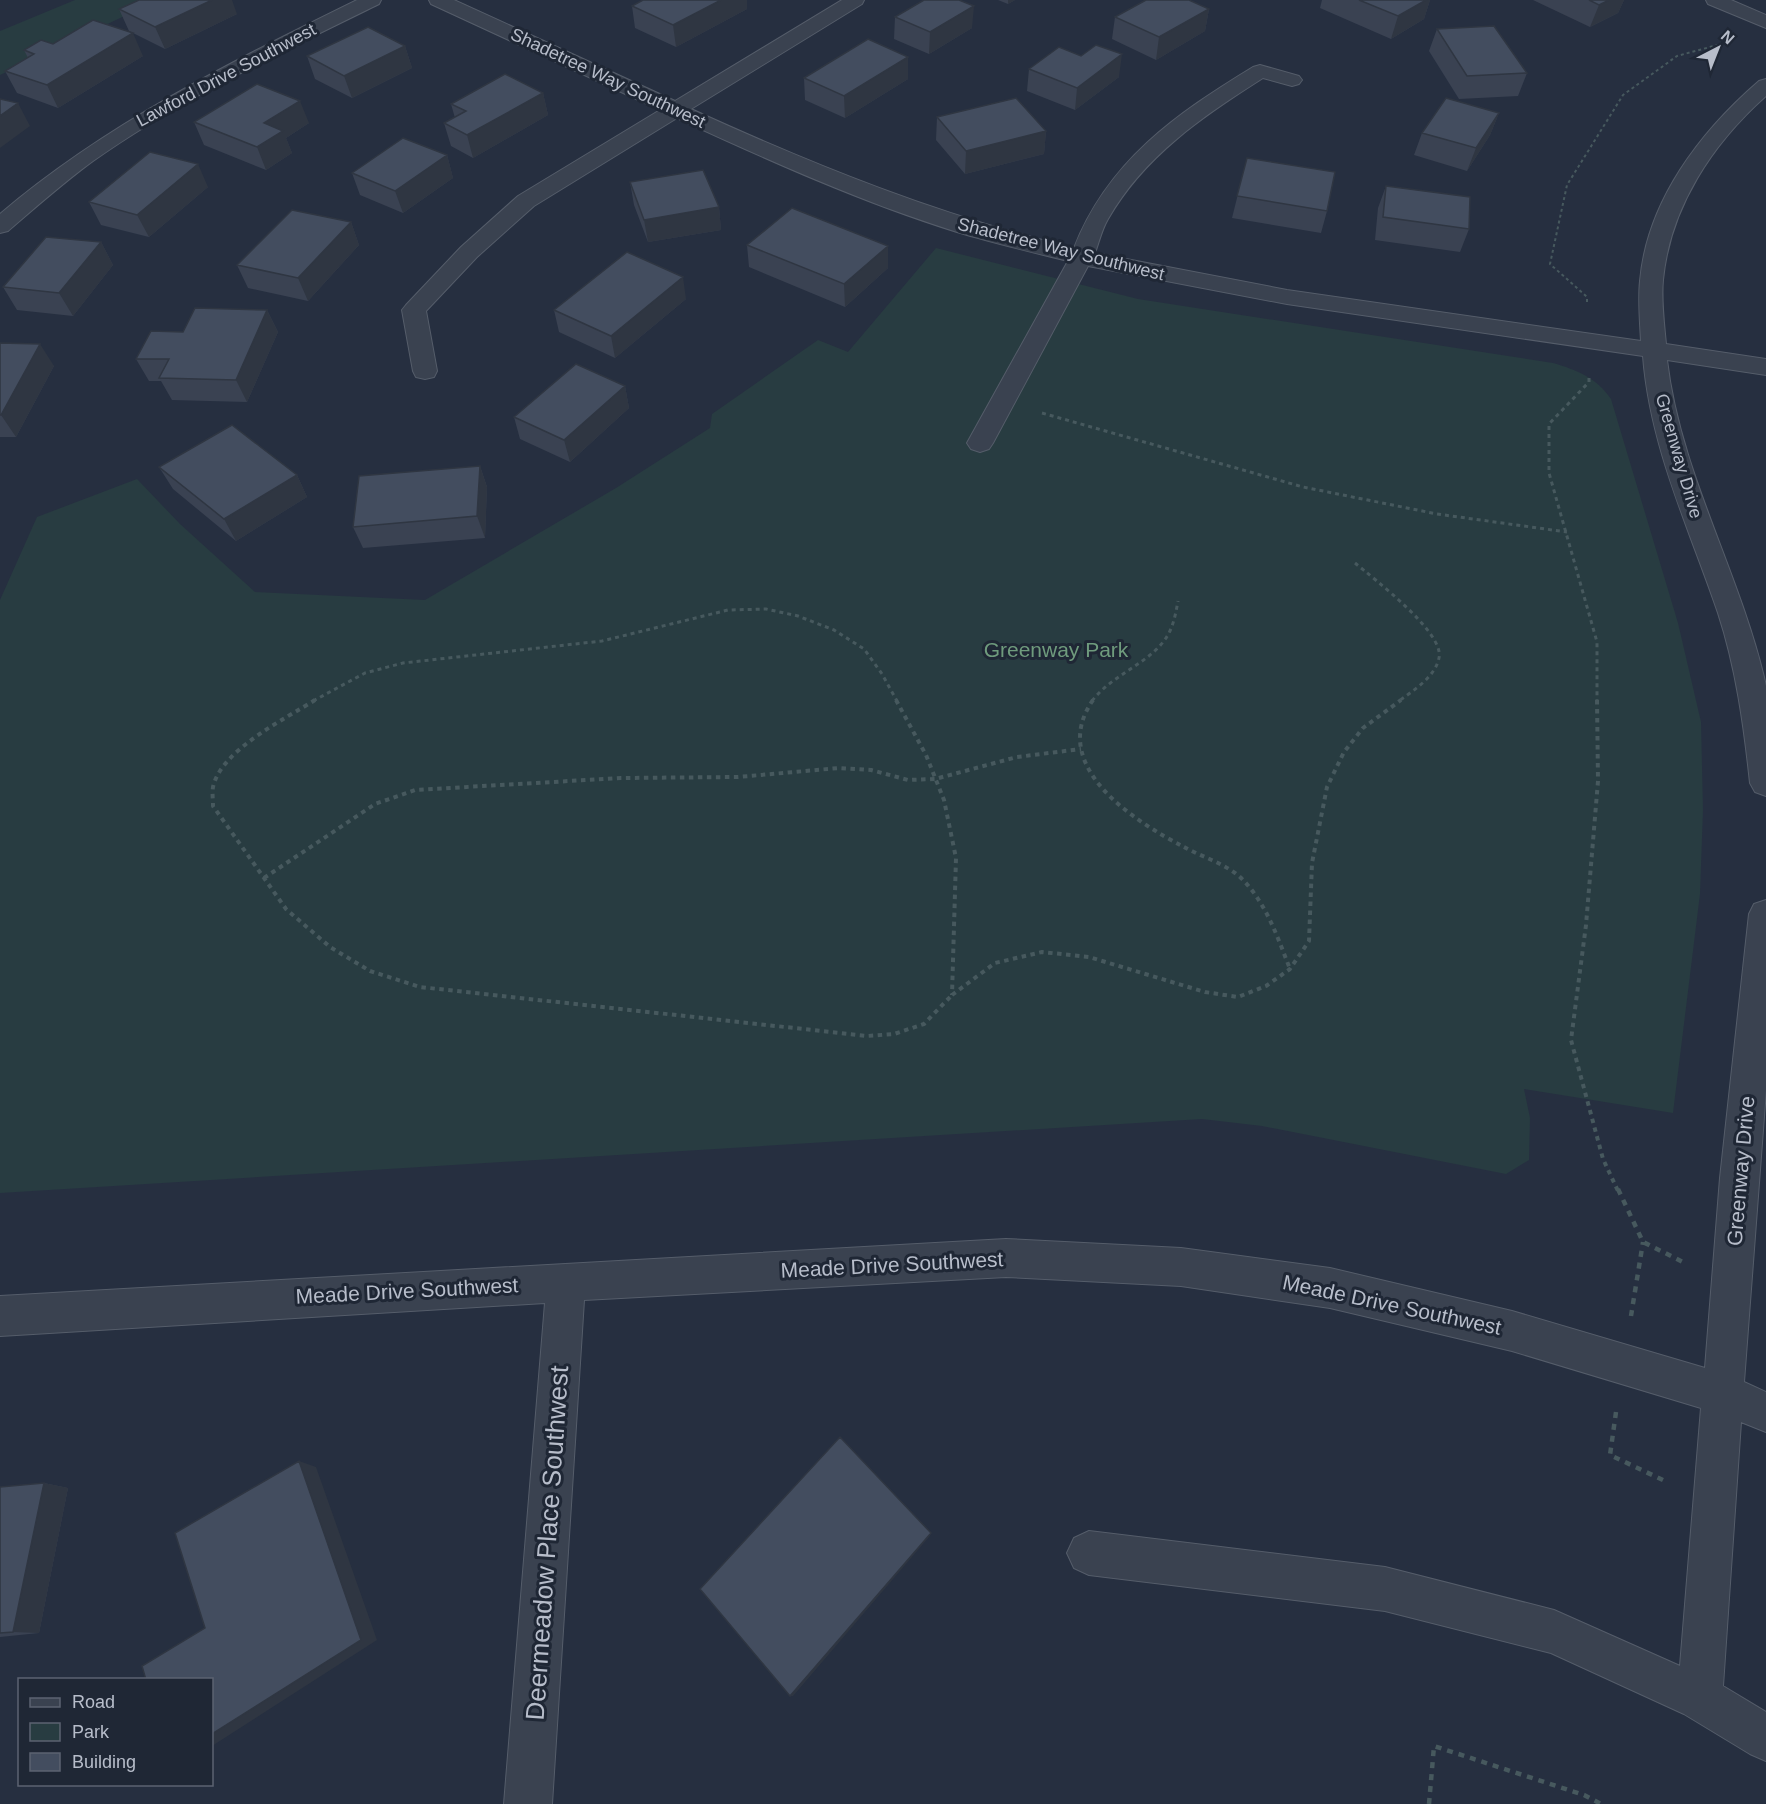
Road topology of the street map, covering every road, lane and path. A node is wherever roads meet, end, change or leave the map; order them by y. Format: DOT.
graph roads {
  1 [pos="372,0"];
  2 [pos="438,0"];
  3 [pos="855,0"];
  4 [pos="1715,0"];
  5 [pos="1766,22"];
  6 [pos="1727,42"];
  7 [pos="1292,80"];
  8 [pos="1766,86"];
  9 [pos="676,109"];
  10 [pos="0,226"];
  11 [pos="1083,256"];
  12 [pos="1588,340"];
  13 [pos="1653,349"];
  14 [pos="1766,367"];
  15 [pos="425,371"];
  16 [pos="1040,412"];
  17 [pos="980,442"];
  18 [pos="1567,532"];
  19 [pos="1355,563"];
  20 [pos="1178,601"];
  21 [pos="1081,749"];
  22 [pos="935,779"];
  23 [pos="1766,783"];
  24 [pos="264,879"];
  25 [pos="1766,914"];
  26 [pos="1290,969"];
  27 [pos="952,995"];
  28 [pos="566,1282"];
  29 [pos="1731,1285"];
  30 [pos="0,1316"];
  31 [pos="1723,1394"];
  32 [pos="1766,1412"];
  33 [pos="1089,1553"];
  34 [pos="1700,1698"];
  35 [pos="1766,1738"];
  36 [pos="528,1804"];
  37 [pos="1429,1804"];
  38 [pos="1601,1804"];
  1 -- 10 [label="street, Lawford Drive Southwest"];
  2 -- 9 [label="street, Shadetree Way Southwest"];
  3 -- 9 [label="street"];
  4 -- 5 [label="street"];
  6 -- 12 [label="path"];
  7 -- 11 [label="street"];
  8 -- 13 [label="street, Greenway Drive"];
  9 -- 11 [label="street, Shadetree Way Southwest"];
  9 -- 15 [label="street"];
  11 -- 12 [label="street, Shadetree Way Southwest"];
  11 -- 17 [label="street"];
  12 -- 13 [label="street, Shadetree Way Southwest"];
  12 -- 18 [label="path"];
  13 -- 14 [label="street, Shadetree Way Southwest"];
  13 -- 23 [label="street, Greenway Drive"];
  16 -- 18 [label="path"];
  18 -- 29 [label="path"];
  19 -- 26 [label="path"];
  20 -- 21 [label="path"];
  21 -- 22 [label="path"];
  21 -- 26 [label="path"];
  22 -- 24 [label="path"];
  22 -- 24 [label="path"];
  22 -- 27 [label="path"];
  24 -- 27 [label="path"];
  25 -- 29 [label="street, Greenway Drive"];
  26 -- 27 [label="path"];
  28 -- 30 [label="street, Meade Drive Southwest"];
  28 -- 31 [label="street, Meade Drive Southwest"];
  28 -- 36 [label="street, Deermeadow Place Southwest"];
  29 -- 31 [label="street, Greenway Drive"];
  31 -- 32 [label="street, Meade Drive Southwest"];
  31 -- 34 [label="street, Greenway Drive"];
  33 -- 34 [label="street"];
  34 -- 35 [label="street"];
  37 -- 38 [label="path"];
}
